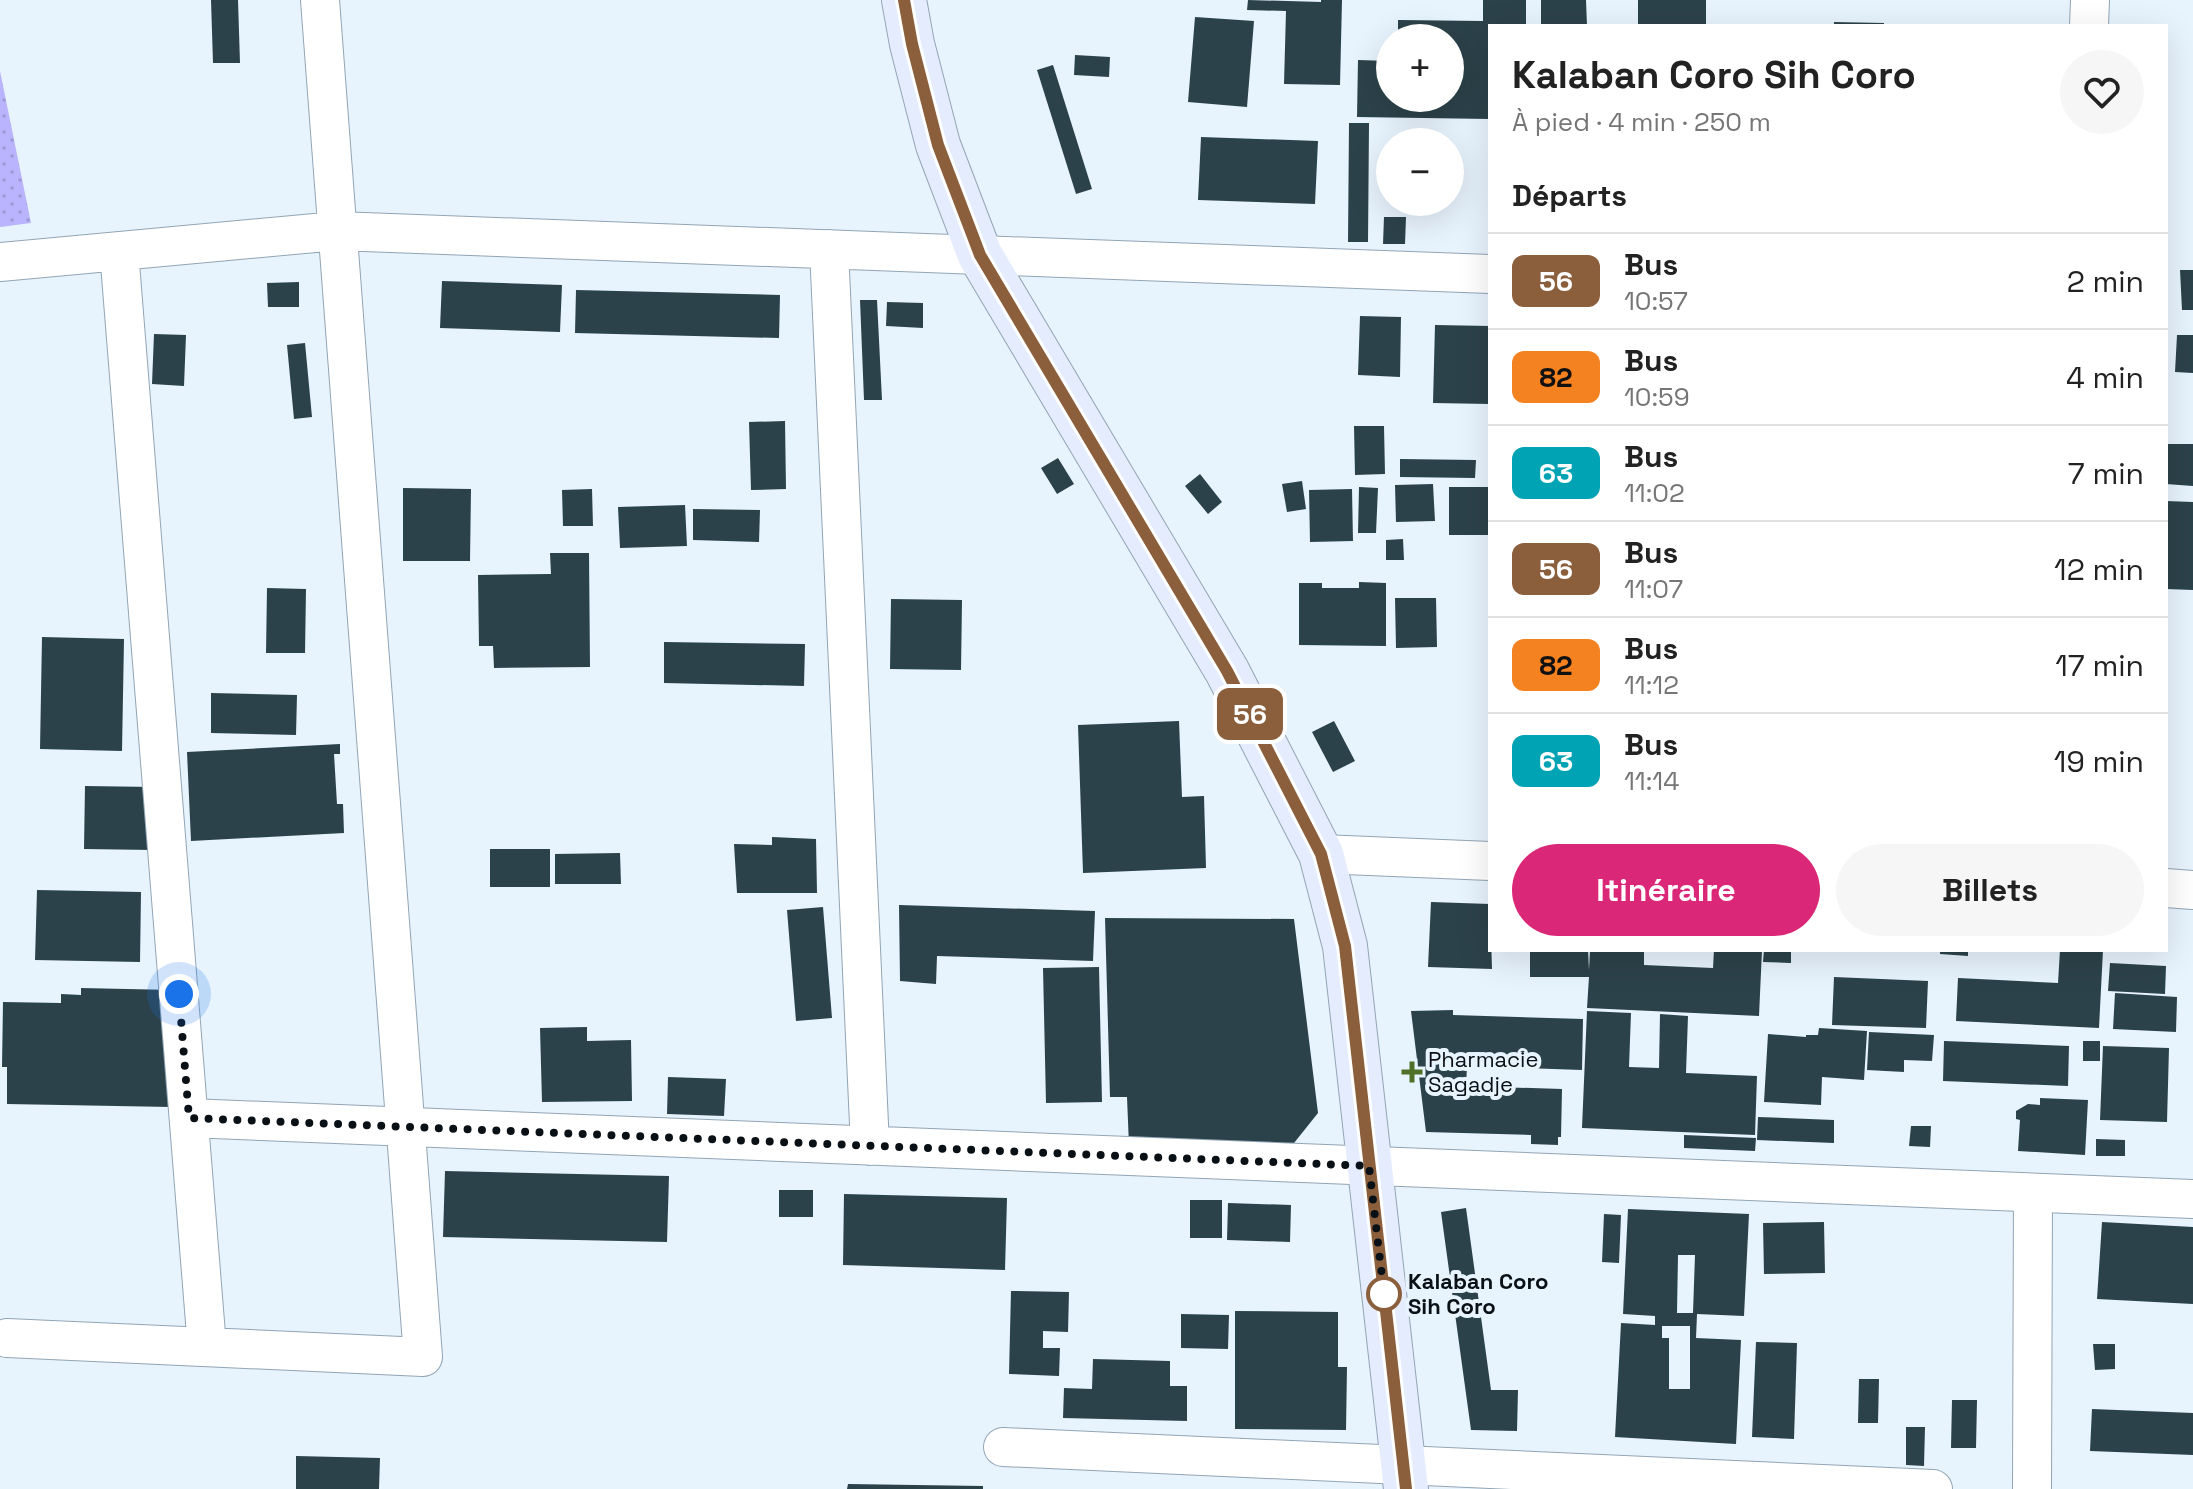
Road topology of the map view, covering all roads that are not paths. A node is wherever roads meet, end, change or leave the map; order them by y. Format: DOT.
graph roads {
  1 [pos="320,0"];
  2 [pos="904,0"];
  3 [pos="2090,0"];
  4 [pos="2089,24"];
  5 [pos="337,231"];
  6 [pos="829,249"];
  7 [pos="119,251"];
  8 [pos="980,255"];
  9 [pos="0,262"];
  10 [pos="1488,274"];
  11 [pos="1321,854"];
  12 [pos="1488,861"];
  13 [pos="2168,888"];
  14 [pos="2193,890"];
  15 [pos="189,1118"];
  16 [pos="406,1126"];
  17 [pos="870,1146"];
  18 [pos="1369,1166"];
  19 [pos="2033,1193"];
  20 [pos="2193,1199"];
  21 [pos="7,1338"];
  22 [pos="207,1347"];
  23 [pos="1003,1447"];
  24 [pos="1404,1477"];
  25 [pos="1933,1489"];
  26 [pos="2032,1489"];
  1 -- 5 [label="street"];
  2 -- 8 [label="main road"];
  3 -- 4 [label="street"];
  5 -- 6 [label="street"];
  5 -- 7 [label="street"];
  5 -- 16 [label="street"];
  6 -- 8 [label="street"];
  6 -- 17 [label="street"];
  7 -- 9 [label="street"];
  7 -- 15 [label="street"];
  8 -- 10 [label="street"];
  8 -- 11 [label="main road"];
  11 -- 12 [label="street"];
  11 -- 18 [label="main road"];
  13 -- 14 [label="street"];
  15 -- 16 [label="street"];
  15 -- 22 [label="street"];
  16 -- 17 [label="street"];
  16 -- 22 [label="street"];
  17 -- 18 [label="street"];
  18 -- 19 [label="street"];
  18 -- 24 [label="main road"];
  19 -- 20 [label="street"];
  19 -- 26 [label="street"];
  21 -- 22 [label="street"];
  23 -- 24 [label="street"];
  24 -- 25 [label="street"];
}
